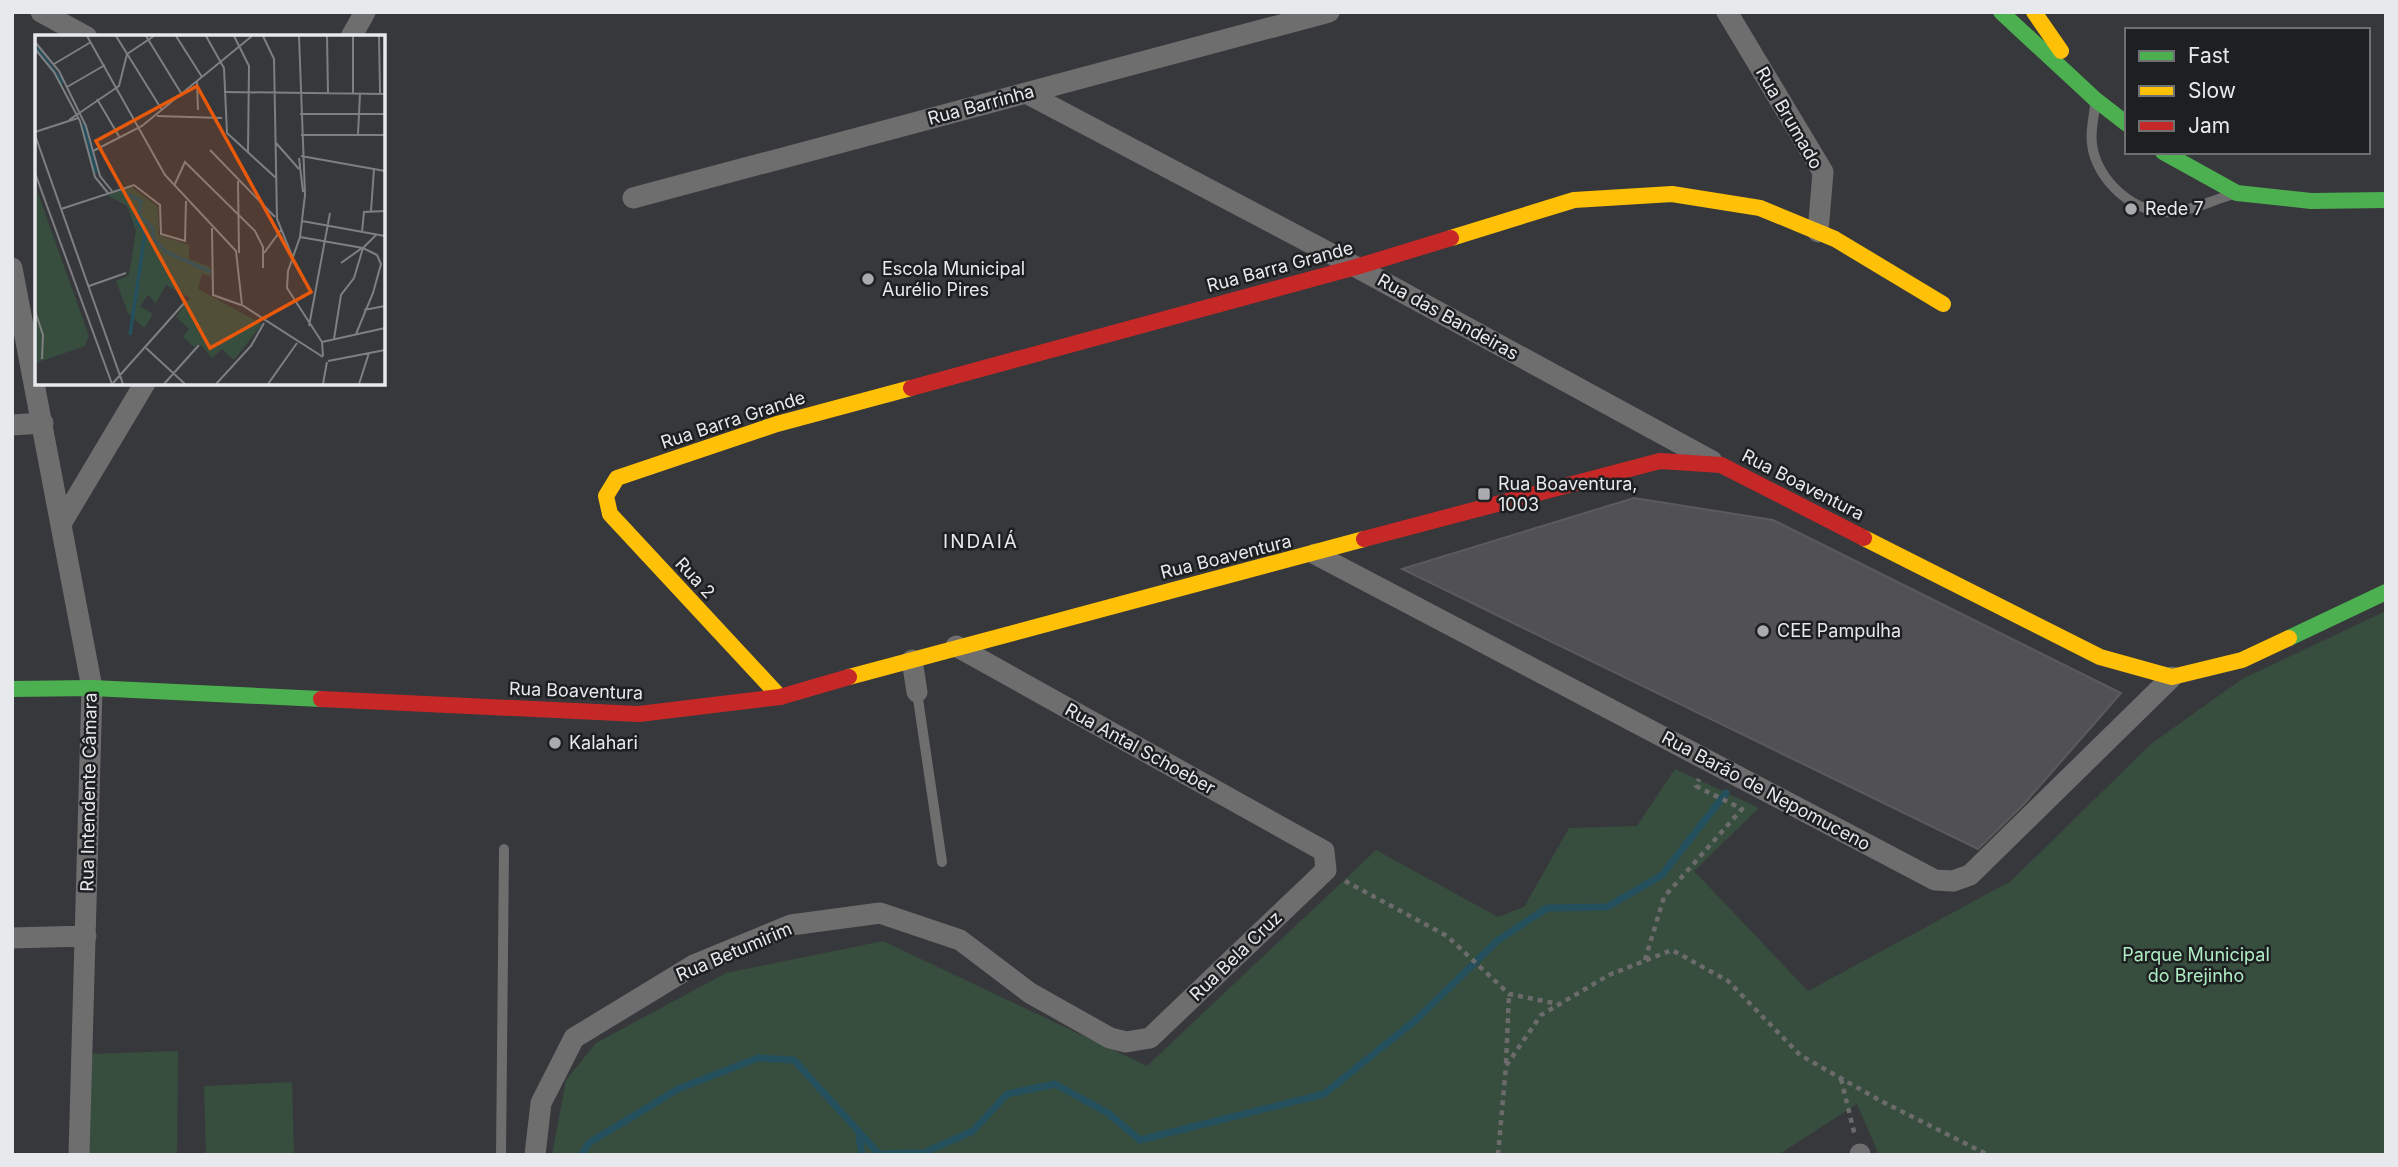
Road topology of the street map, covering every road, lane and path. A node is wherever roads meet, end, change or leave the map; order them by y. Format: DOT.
graph roads {
  1 [pos="41,12"];
  2 [pos="365,12"];
  3 [pos="1329,12"];
  4 [pos="1727,12"];
  5 [pos="2001,12"];
  6 [pos="2034,12"];
  7 [pos="83,35"];
  8 [pos="352,35"];
  9 [pos="1026,93"];
  10 [pos="2096,100"];
  11 [pos="2125,122"];
  12 [pos="2167,154"];
  13 [pos="2237,193"];
  14 [pos="633,198"];
  15 [pos="2386,200"];
  16 [pos="1818,232"];
  17 [pos="1356,267"];
  18 [pos="12,268"];
  19 [pos="1943,304"];
  20 [pos="35,384"];
  21 [pos="35,385"];
  22 [pos="144,385"];
  23 [pos="43,424"];
  24 [pos="12,425"];
  25 [pos="1721,466"];
  26 [pos="617,478"];
  27 [pos="62,522"];
  28 [pos="1315,554"];
  29 [pos="2386,592"];
  30 [pos="956,646"];
  31 [pos="912,660"];
  32 [pos="2172,677"];
  33 [pos="92,688"];
  34 [pos="12,689"];
  35 [pos="917,692"];
  36 [pos="780,697"];
  37 [pos="1707,792"];
  38 [pos="504,849"];
  39 [pos="1325,861"];
  40 [pos="942,862"];
  41 [pos="86,936"];
  42 [pos="12,938"];
  43 [pos="1645,961"];
  44 [pos="1510,994"];
  45 [pos="1559,1004"];
  46 [pos="1126,1042"];
  47 [pos="1506,1066"];
  48 [pos="1841,1079"];
  49 [pos="79,1155"];
  50 [pos="501,1155"];
  51 [pos="535,1155"];
  52 [pos="1498,1155"];
  53 [pos="1860,1155"];
  54 [pos="1988,1155"];
  1 -- 7 [label="street"];
  2 -- 8 [label="street"];
  3 -- 9 [label="street, Rua Barrinha"];
  4 -- 16 [label="street, Rua Brumado"];
  5 -- 10 [label="street"];
  6 -- 10 [label="street"];
  9 -- 14 [label="street, Rua Barrinha"];
  9 -- 17 [label="street, Rua das Bandeiras"];
  10 -- 11 [label="street"];
  10 -- 13 [label="lane"];
  12 -- 13 [label="street"];
  13 -- 15 [label="street"];
  16 -- 17 [label="street, Rua Barra Grande"];
  16 -- 19 [label="street, Rua Barra Grande"];
  17 -- 25 [label="street, Rua das Bandeiras"];
  17 -- 26 [label="street, Rua Barra Grande"];
  18 -- 20 [label="street, Rua Intendente Câmara"];
  21 -- 23 [label="street, Rua Intendente Câmara"];
  22 -- 27 [label="street"];
  23 -- 24 [label="street"];
  23 -- 27 [label="street, Rua Intendente Câmara"];
  25 -- 28 [label="street, Rua Boaventura"];
  25 -- 32 [label="street, Rua Boaventura"];
  26 -- 36 [label="street, Rua 2"];
  27 -- 33 [label="street, Rua Intendente Câmara"];
  28 -- 30 [label="street, Rua Boaventura"];
  28 -- 32 [label="street, Rua Barão de Nepomuceno"];
  29 -- 32 [label="street, Rua Boaventura"];
  30 -- 31 [label="street, Rua Boaventura"];
  30 -- 39 [label="street, Rua Antal Schoeber"];
  31 -- 35 [label="street"];
  31 -- 36 [label="street, Rua Boaventura"];
  33 -- 34 [label="street, Rua Boaventura"];
  33 -- 36 [label="street, Rua Boaventura"];
  33 -- 41 [label="street, Rua Intendente Câmara"];
  35 -- 40 [label="lane"];
  37 -- 43 [label="path"];
  38 -- 50 [label="lane"];
  39 -- 44 [label="path"];
  39 -- 46 [label="street, Rua Bela Cruz"];
  41 -- 42 [label="street"];
  41 -- 49 [label="street, Rua Intendente Câmara"];
  43 -- 45 [label="path"];
  43 -- 48 [label="path"];
  44 -- 45 [label="path"];
  44 -- 47 [label="path"];
  45 -- 47 [label="path"];
  46 -- 51 [label="street, Rua Betumirim"];
  47 -- 52 [label="path"];
  48 -- 53 [label="path"];
  48 -- 54 [label="path"];
}
